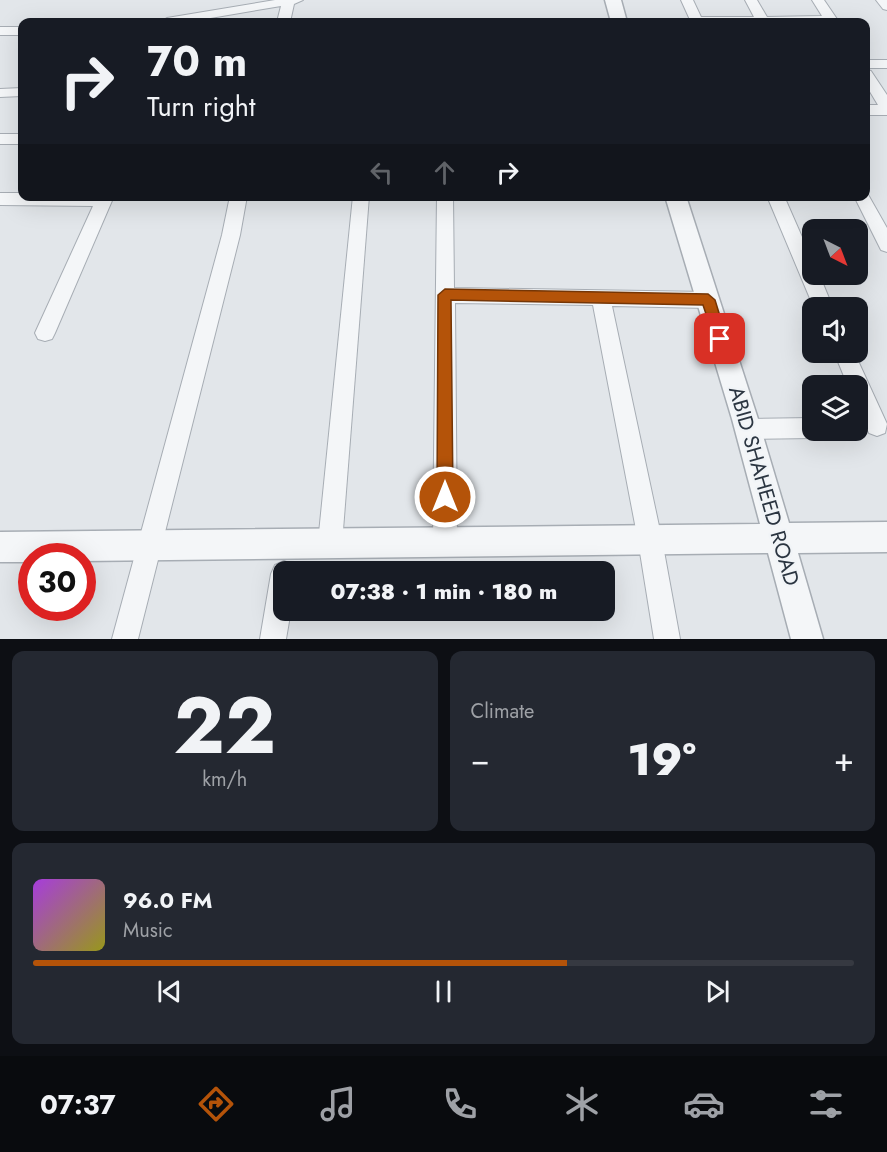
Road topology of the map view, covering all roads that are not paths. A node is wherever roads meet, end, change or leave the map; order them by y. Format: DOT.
graph roads {
  1 [pos="192,0"];
  2 [pos="613,0"];
  3 [pos="687,0"];
  4 [pos="751,0"];
  5 [pos="818,0"];
  6 [pos="882,0"];
  7 [pos="292,1"];
  8 [pos="887,6"];
  9 [pos="185,18"];
  10 [pos="200,18"];
  11 [pos="286,18"];
  12 [pos="618,18"];
  13 [pos="695,18"];
  14 [pos="761,18"];
  15 [pos="829,18"];
  16 [pos="0,31"];
  17 [pos="18,31"];
  18 [pos="870,64"];
  19 [pos="887,64"];
  20 [pos="870,80"];
  21 [pos="18,92"];
  22 [pos="0,93"];
  23 [pos="887,108"];
  24 [pos="870,110"];
  25 [pos="0,139"];
  26 [pos="18,139"];
  27 [pos="0,199"];
  28 [pos="18,199"];
  29 [pos="104,201"];
  30 [pos="238,201"];
  31 [pos="362,201"];
  32 [pos="445,201"];
  33 [pos="677,201"];
  34 [pos="776,201"];
  35 [pos="865,201"];
  36 [pos="887,245"];
  37 [pos="445,295"];
  38 [pos="819,297"];
  39 [pos="601,298"];
  40 [pos="708,300"];
  41 [pos="45,333"];
  42 [pos="848,363"];
  43 [pos="874,426"];
  44 [pos="802,428"];
  45 [pos="748,429"];
  46 [pos="887,537"];
  47 [pos="779,538"];
  48 [pos="650,540"];
  49 [pos="445,542"];
  50 [pos="330,543"];
  51 [pos="148,545"];
  52 [pos="0,547"];
  53 [pos="273,561"];
  54 [pos="290,561"];
  55 [pos="276,621"];
  56 [pos="125,639"];
  57 [pos="273,639"];
  58 [pos="667,639"];
  59 [pos="807,639"];
  1 -- 9 [label="street"];
  2 -- 12 [label="street"];
  3 -- 13 [label="street"];
  4 -- 14 [label="street"];
  5 -- 15 [label="street"];
  6 -- 8 [label="street"];
  7 -- 10 [label="street"];
  7 -- 11 [label="street"];
  16 -- 17 [label="street"];
  18 -- 19 [label="street"];
  20 -- 23 [label="street"];
  21 -- 22 [label="street"];
  23 -- 24 [label="street"];
  25 -- 26 [label="street"];
  27 -- 28 [label="street"];
  29 -- 41 [label="street"];
  30 -- 51 [label="street"];
  31 -- 50 [label="street"];
  32 -- 37 [label="street"];
  33 -- 40 [label="street, ABID SHAHEED ROAD"];
  34 -- 38 [label="street"];
  35 -- 36 [label="street"];
  37 -- 39 [label="street"];
  37 -- 49 [label="street"];
  39 -- 40 [label="street"];
  39 -- 48 [label="street"];
  40 -- 45 [label="street, ABID SHAHEED ROAD"];
  42 -- 43 [label="street"];
  44 -- 45 [label="street"];
  45 -- 47 [label="street, ABID SHAHEED ROAD"];
  46 -- 47 [label="street"];
  47 -- 48 [label="street"];
  47 -- 59 [label="street, ABID SHAHEED ROAD"];
  48 -- 49 [label="street"];
  48 -- 58 [label="street"];
  49 -- 50 [label="street"];
  50 -- 54 [label="street"];
  51 -- 52 [label="street"];
  51 -- 53 [label="street"];
  51 -- 56 [label="street"];
  55 -- 57 [label="street"];
}
